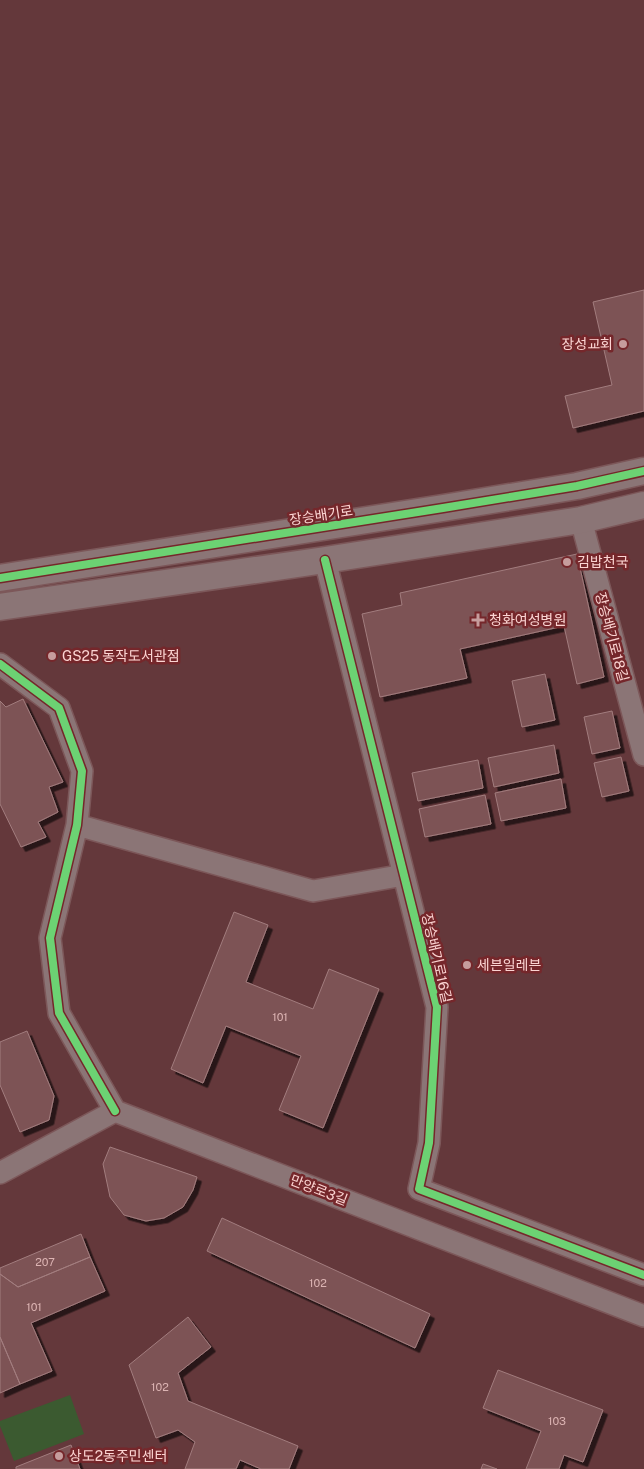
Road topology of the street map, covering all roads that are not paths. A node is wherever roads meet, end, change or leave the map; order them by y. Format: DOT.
graph roads {
  1 [pos="644,471"];
  2 [pos="644,505"];
  3 [pos="581,520"];
  4 [pos="325,560"];
  5 [pos="0,578"];
  6 [pos="0,607"];
  7 [pos="0,664"];
  8 [pos="644,755"];
  9 [pos="77,825"];
  10 [pos="404,875"];
  11 [pos="115,1111"];
  12 [pos="0,1173"];
  13 [pos="644,1275"];
  14 [pos="644,1316"];
  1 -- 5 [label="street, 장승배기로"];
  2 -- 3 [label="street"];
  3 -- 4 [label="street"];
  3 -- 8 [label="street, 장승배기로18길"];
  4 -- 6 [label="street"];
  4 -- 10 [label="street, 장승배기로16길"];
  7 -- 9 [label="street"];
  9 -- 10 [label="street"];
  9 -- 11 [label="street"];
  10 -- 13 [label="street, 장승배기로16길"];
  11 -- 12 [label="street"];
  11 -- 14 [label="street, 만양로3길"];
}
